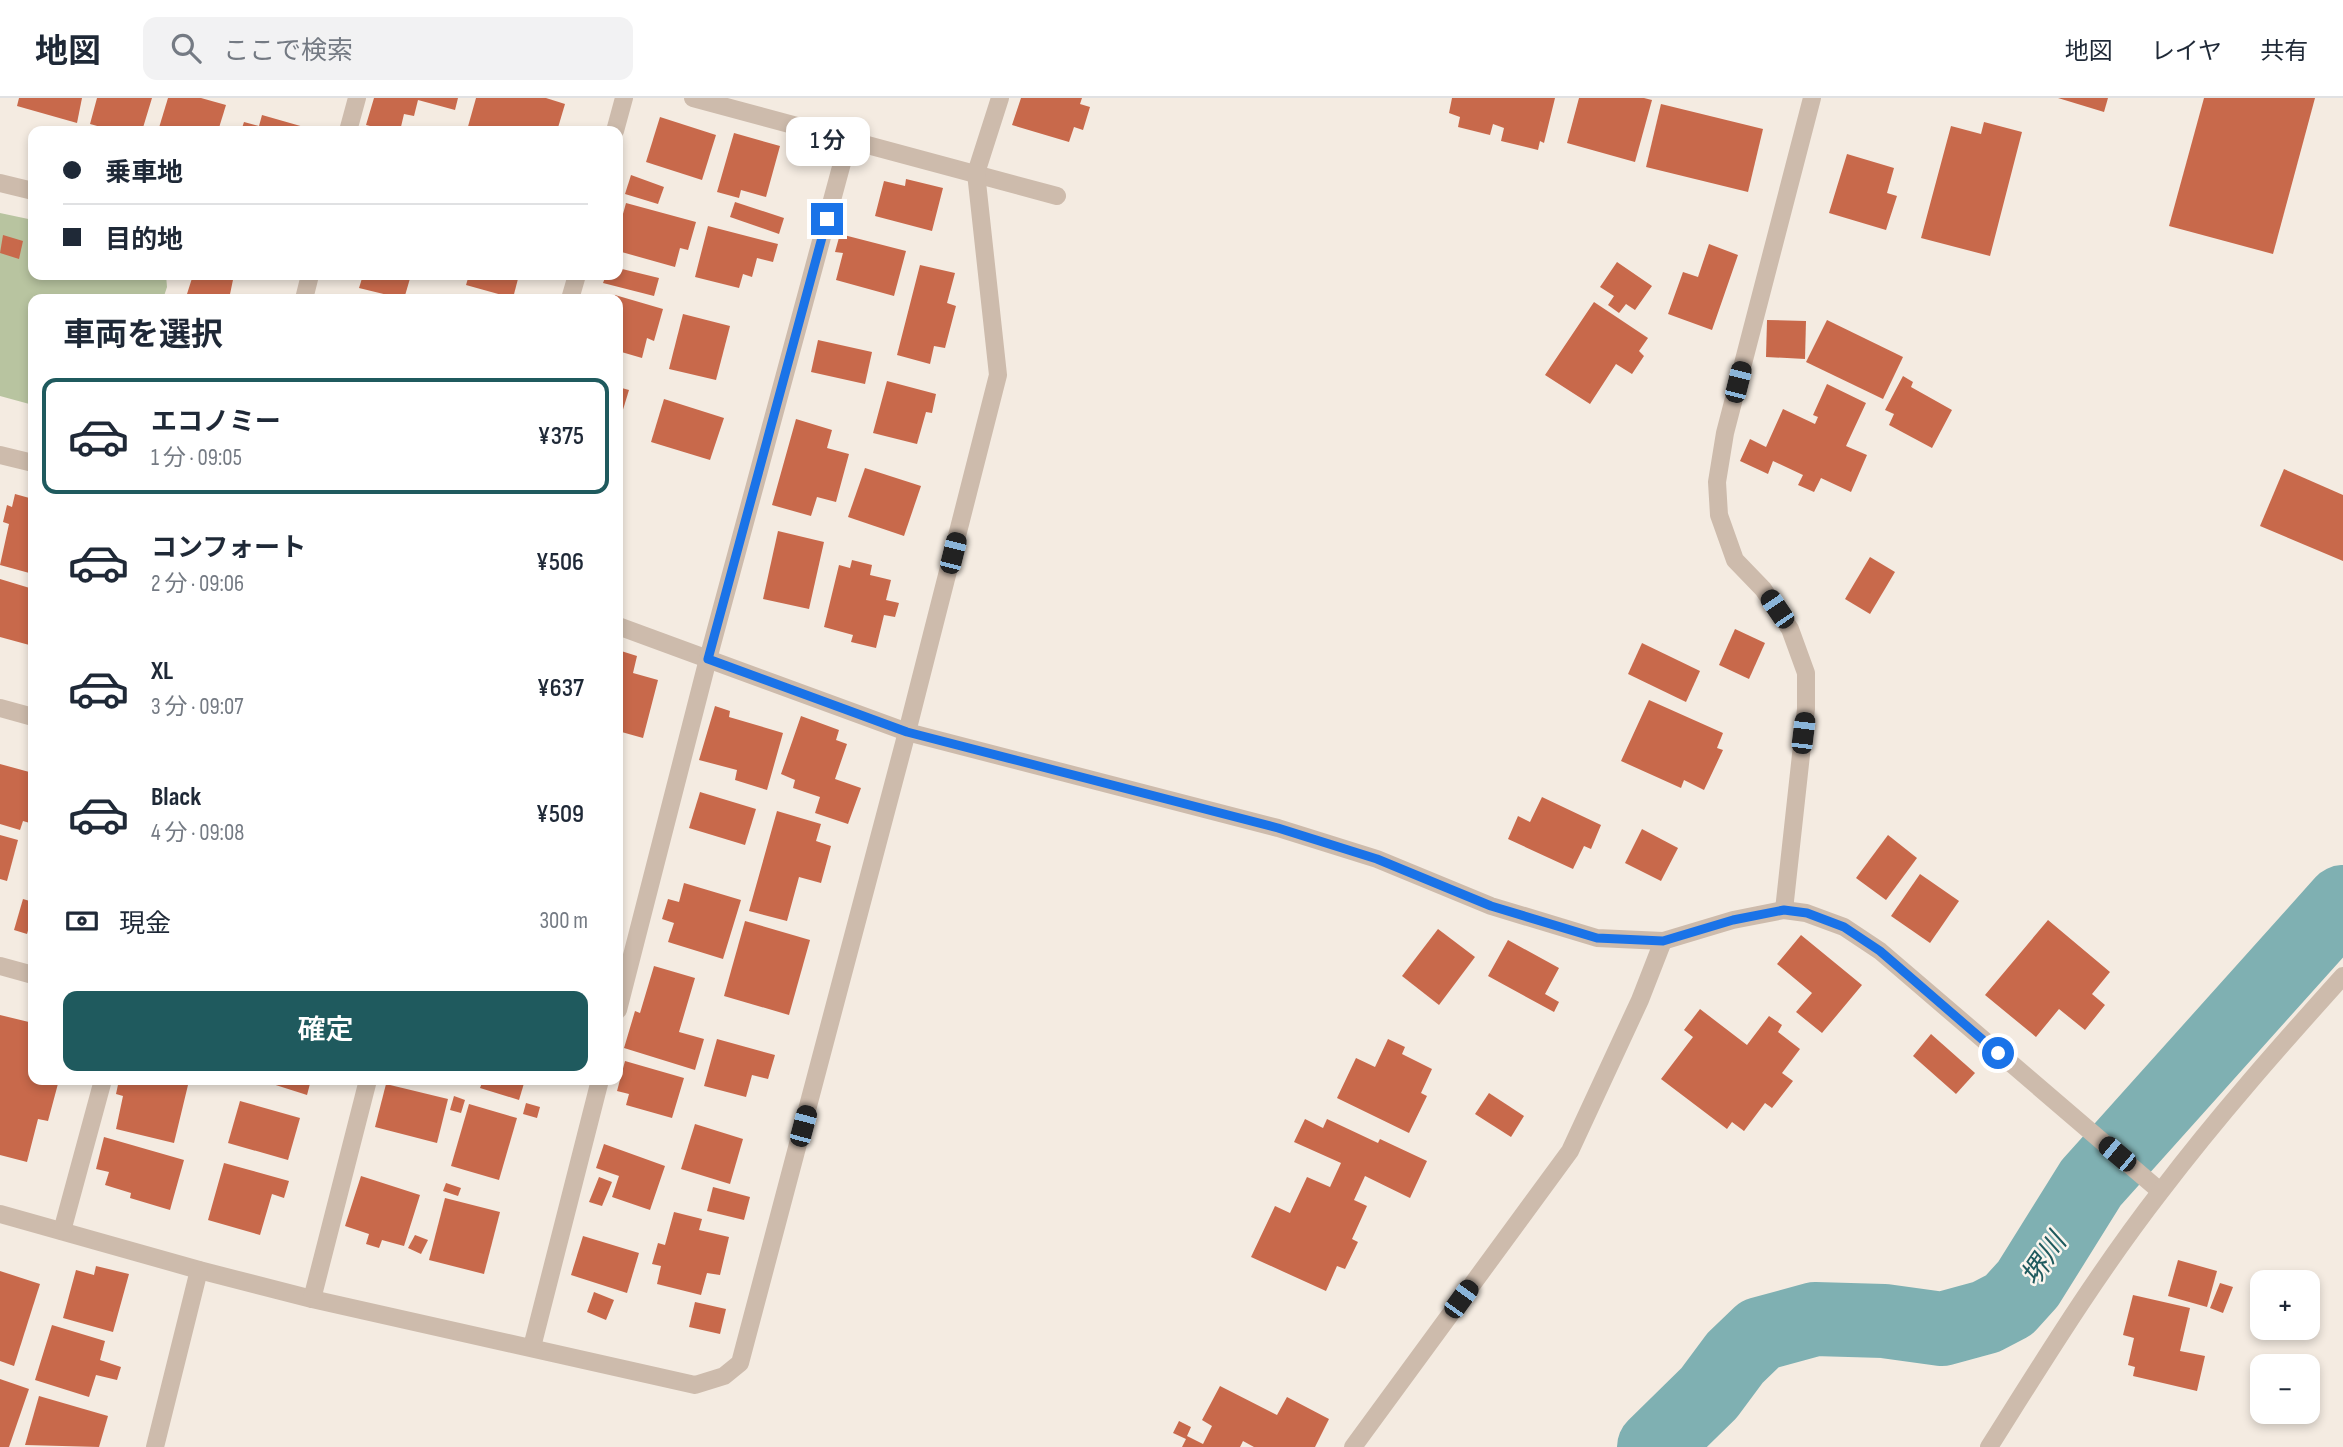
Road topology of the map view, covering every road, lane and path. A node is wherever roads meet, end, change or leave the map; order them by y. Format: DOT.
graph roads {
  1 [pos="357,98"];
  2 [pos="624,98"];
  3 [pos="693,98"];
  4 [pos="1000,98"];
  5 [pos="1812,98"];
  6 [pos="349,126"];
  7 [pos="616,126"];
  8 [pos="848,141"];
  9 [pos="976,173"];
  10 [pos="0,183"];
  11 [pos="28,190"];
  12 [pos="1057,196"];
  13 [pos="0,455"];
  14 [pos="28,462"];
  15 [pos="623,628"];
  16 [pos="708,659"];
  17 [pos="0,708"];
  18 [pos="28,716"];
  19 [pos="907,732"];
  20 [pos="1784,910"];
  21 [pos="1663,941"];
  22 [pos="0,966"];
  23 [pos="28,974"];
  24 [pos="2343,976"];
  25 [pos="623,990"];
  26 [pos="102,1085"];
  27 [pos="367,1085"];
  28 [pos="599,1085"];
  29 [pos="2160,1191"];
  30 [pos="0,1214"];
  31 [pos="62,1230"];
  32 [pos="199,1270"];
  33 [pos="312,1298"];
  34 [pos="531,1348"];
  35 [pos="155,1447"];
  36 [pos="1353,1447"];
  37 [pos="1989,1447"];
  1 -- 6 [label="street"];
  2 -- 7 [label="street"];
  3 -- 8 [label="street"];
  4 -- 9 [label="street"];
  5 -- 20 [label="street"];
  8 -- 9 [label="street"];
  8 -- 16 [label="street"];
  9 -- 12 [label="street"];
  9 -- 19 [label="street"];
  10 -- 11 [label="street"];
  13 -- 14 [label="street"];
  15 -- 16 [label="street"];
  16 -- 19 [label="street"];
  16 -- 25 [label="street"];
  17 -- 18 [label="street"];
  19 -- 21 [label="street"];
  19 -- 34 [label="street"];
  20 -- 21 [label="street"];
  20 -- 29 [label="street"];
  21 -- 36 [label="street"];
  22 -- 23 [label="street"];
  24 -- 29 [label="street"];
  26 -- 31 [label="street"];
  27 -- 33 [label="street"];
  28 -- 34 [label="street"];
  29 -- 37 [label="street"];
  30 -- 31 [label="street"];
  31 -- 32 [label="street"];
  32 -- 33 [label="street"];
  32 -- 35 [label="street"];
  33 -- 34 [label="street"];
}
